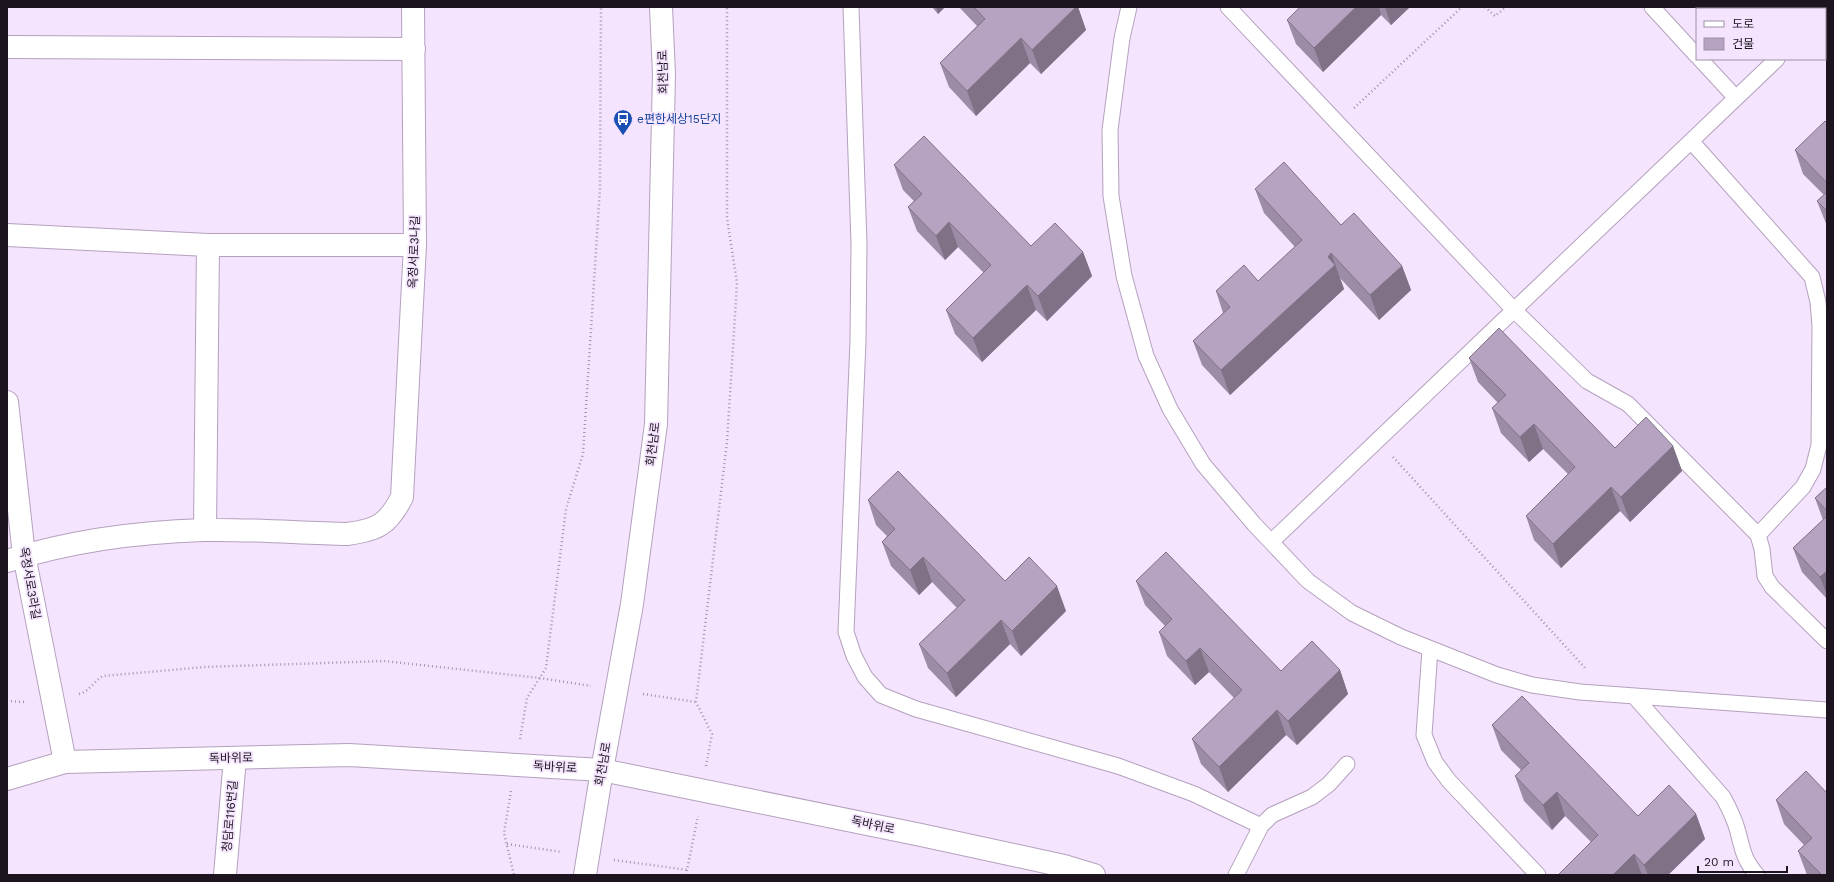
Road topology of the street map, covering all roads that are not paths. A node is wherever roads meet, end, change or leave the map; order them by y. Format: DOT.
graph roads {
  1 [pos="413,7"];
  2 [pos="661,7"];
  3 [pos="851,7"];
  4 [pos="1129,7"];
  5 [pos="1228,7"];
  6 [pos="1652,7"];
  7 [pos="7,47"];
  8 [pos="414,49"];
  9 [pos="1696,55"];
  10 [pos="1701,60"];
  11 [pos="1775,60"];
  12 [pos="1736,98"];
  13 [pos="1691,141"];
  14 [pos="7,235"];
  15 [pos="208,245"];
  16 [pos="415,245"];
  17 [pos="1514,310"];
  18 [pos="7,402"];
  19 [pos="205,530"];
  20 [pos="1758,535"];
  21 [pos="1271,542"];
  22 [pos="16,558"];
  23 [pos="1827,641"];
  24 [pos="1430,649"];
  25 [pos="1634,696"];
  26 [pos="1827,710"];
  27 [pos="235,758"];
  28 [pos="65,762"];
  29 [pos="1347,764"];
  30 [pos="602,770"];
  31 [pos="7,778"];
  32 [pos="1261,826"];
  33 [pos="225,875"];
  34 [pos="585,875"];
  35 [pos="1094,875"];
  36 [pos="1236,875"];
  37 [pos="1538,875"];
  38 [pos="1757,875"];
  1 -- 8 [label="street, 옥정서로3나길"];
  2 -- 30 [label="street, 회천남로"];
  3 -- 32 [label="lane"];
  4 -- 21 [label="lane"];
  5 -- 17 [label="lane"];
  6 -- 9 [label="lane"];
  7 -- 8 [label="street"];
  8 -- 16 [label="street, 옥정서로3나길"];
  10 -- 12 [label="lane"];
  11 -- 12 [label="lane"];
  12 -- 13 [label="lane"];
  13 -- 17 [label="lane"];
  13 -- 20 [label="lane"];
  14 -- 15 [label="street"];
  15 -- 16 [label="street"];
  15 -- 19 [label="street"];
  16 -- 19 [label="street, 옥정서로3나길"];
  17 -- 20 [label="lane"];
  17 -- 21 [label="lane"];
  18 -- 22 [label="street, 옥정서로3라길"];
  19 -- 22 [label="street"];
  20 -- 23 [label="lane"];
  21 -- 24 [label="lane"];
  22 -- 28 [label="street, 옥정서로3라길"];
  24 -- 25 [label="lane"];
  24 -- 37 [label="lane"];
  25 -- 26 [label="lane"];
  25 -- 38 [label="lane"];
  27 -- 28 [label="street, 독바위로"];
  27 -- 30 [label="street, 독바위로"];
  27 -- 33 [label="street, 청담로116번길"];
  28 -- 31 [label="street, 독바위로"];
  29 -- 32 [label="lane"];
  30 -- 34 [label="street, 회천남로"];
  30 -- 35 [label="street, 독바위로"];
  32 -- 36 [label="lane"];
}
